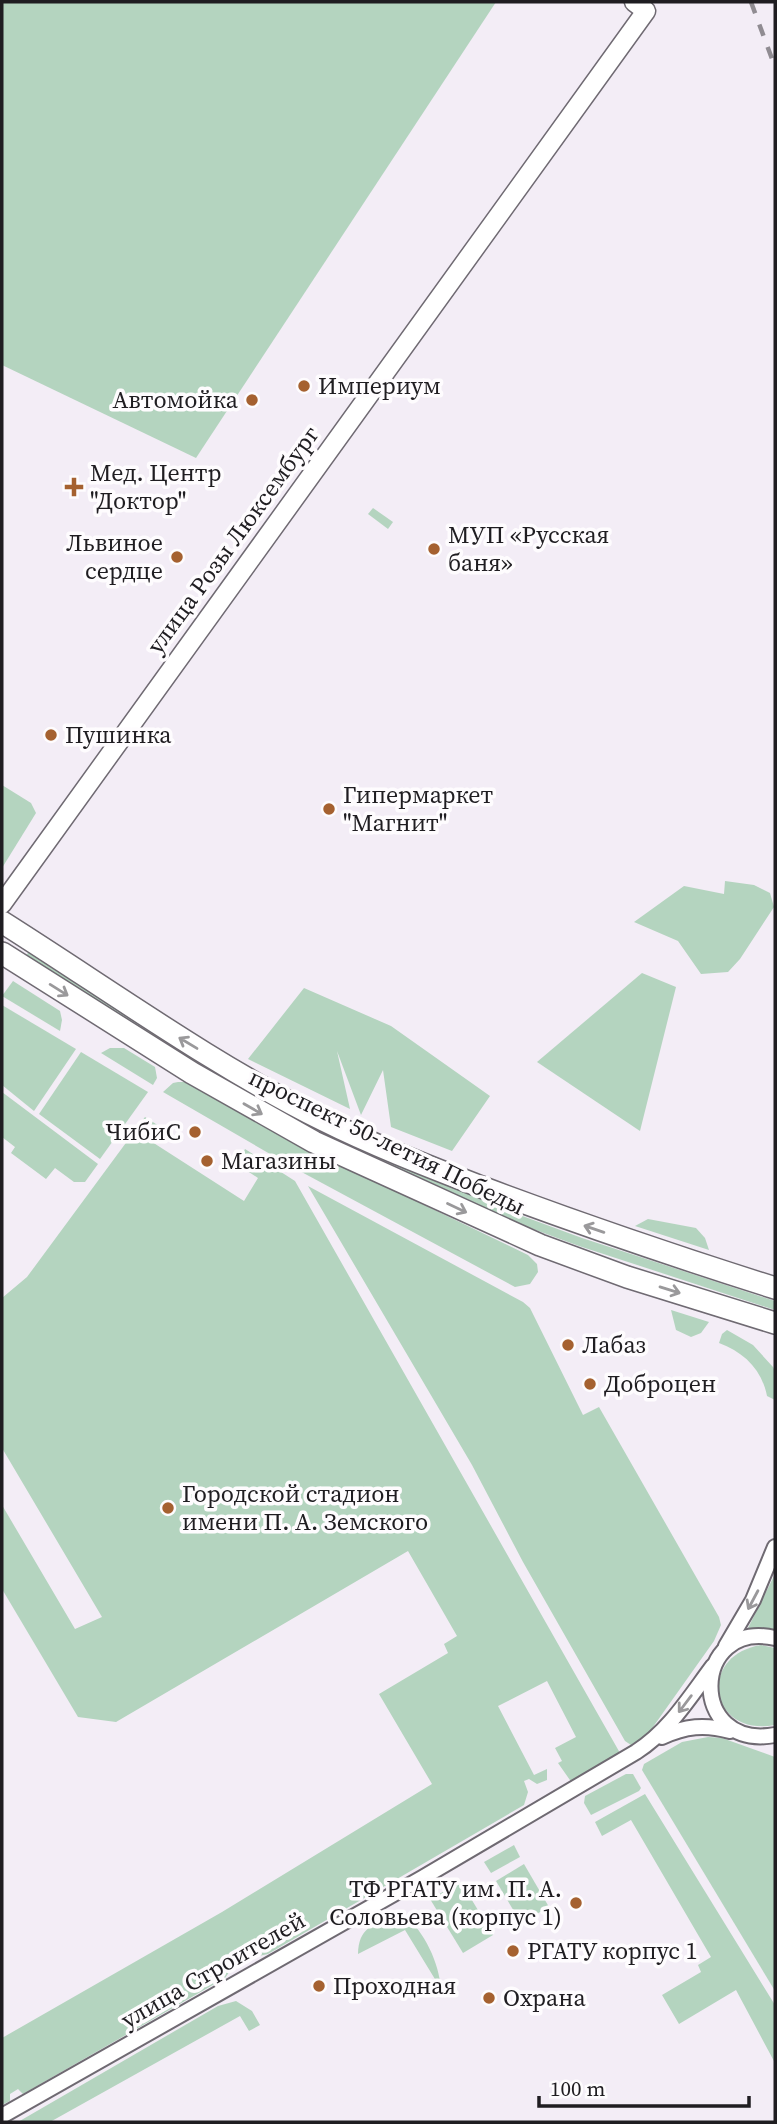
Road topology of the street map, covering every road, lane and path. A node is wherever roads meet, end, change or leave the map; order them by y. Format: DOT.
graph roads {
  1 [pos="644,5"];
  2 [pos="2,904"];
  3 [pos="2,922"];
  4 [pos="2,953"];
  5 [pos="775,1288"];
  6 [pos="775,1323"];
  7 [pos="775,1547"];
  8 [pos="775,1638"];
  9 [pos="724,1650"];
  10 [pos="713,1666"];
  11 [pos="739,1733"];
  12 [pos="775,1735"];
  13 [pos="760,1738"];
  14 [pos="654,1740"];
  15 [pos="775,1743"];
  16 [pos="2,2116"];
  1 -- 2 [label="street, улица Розы Люксембург"];
  5 -- 3 [label="main road, проспект 50-летия Победы, one-way"];
  4 -- 6 [label="main road, проспект 50-летия Победы, one-way"];
  7 -- 9 [label="street, one-way"];
  8 -- 9 [label="street"];
  9 -- 10 [label="street, улица Строителей"];
  10 -- 11 [label="street"];
  10 -- 14 [label="street, улица Строителей, one-way"];
  11 -- 13 [label="street"];
  11 -- 14 [label="street"];
  12 -- 13 [label="street"];
  13 -- 15 [label="street"];
  14 -- 16 [label="street, улица Строителей"];
}
